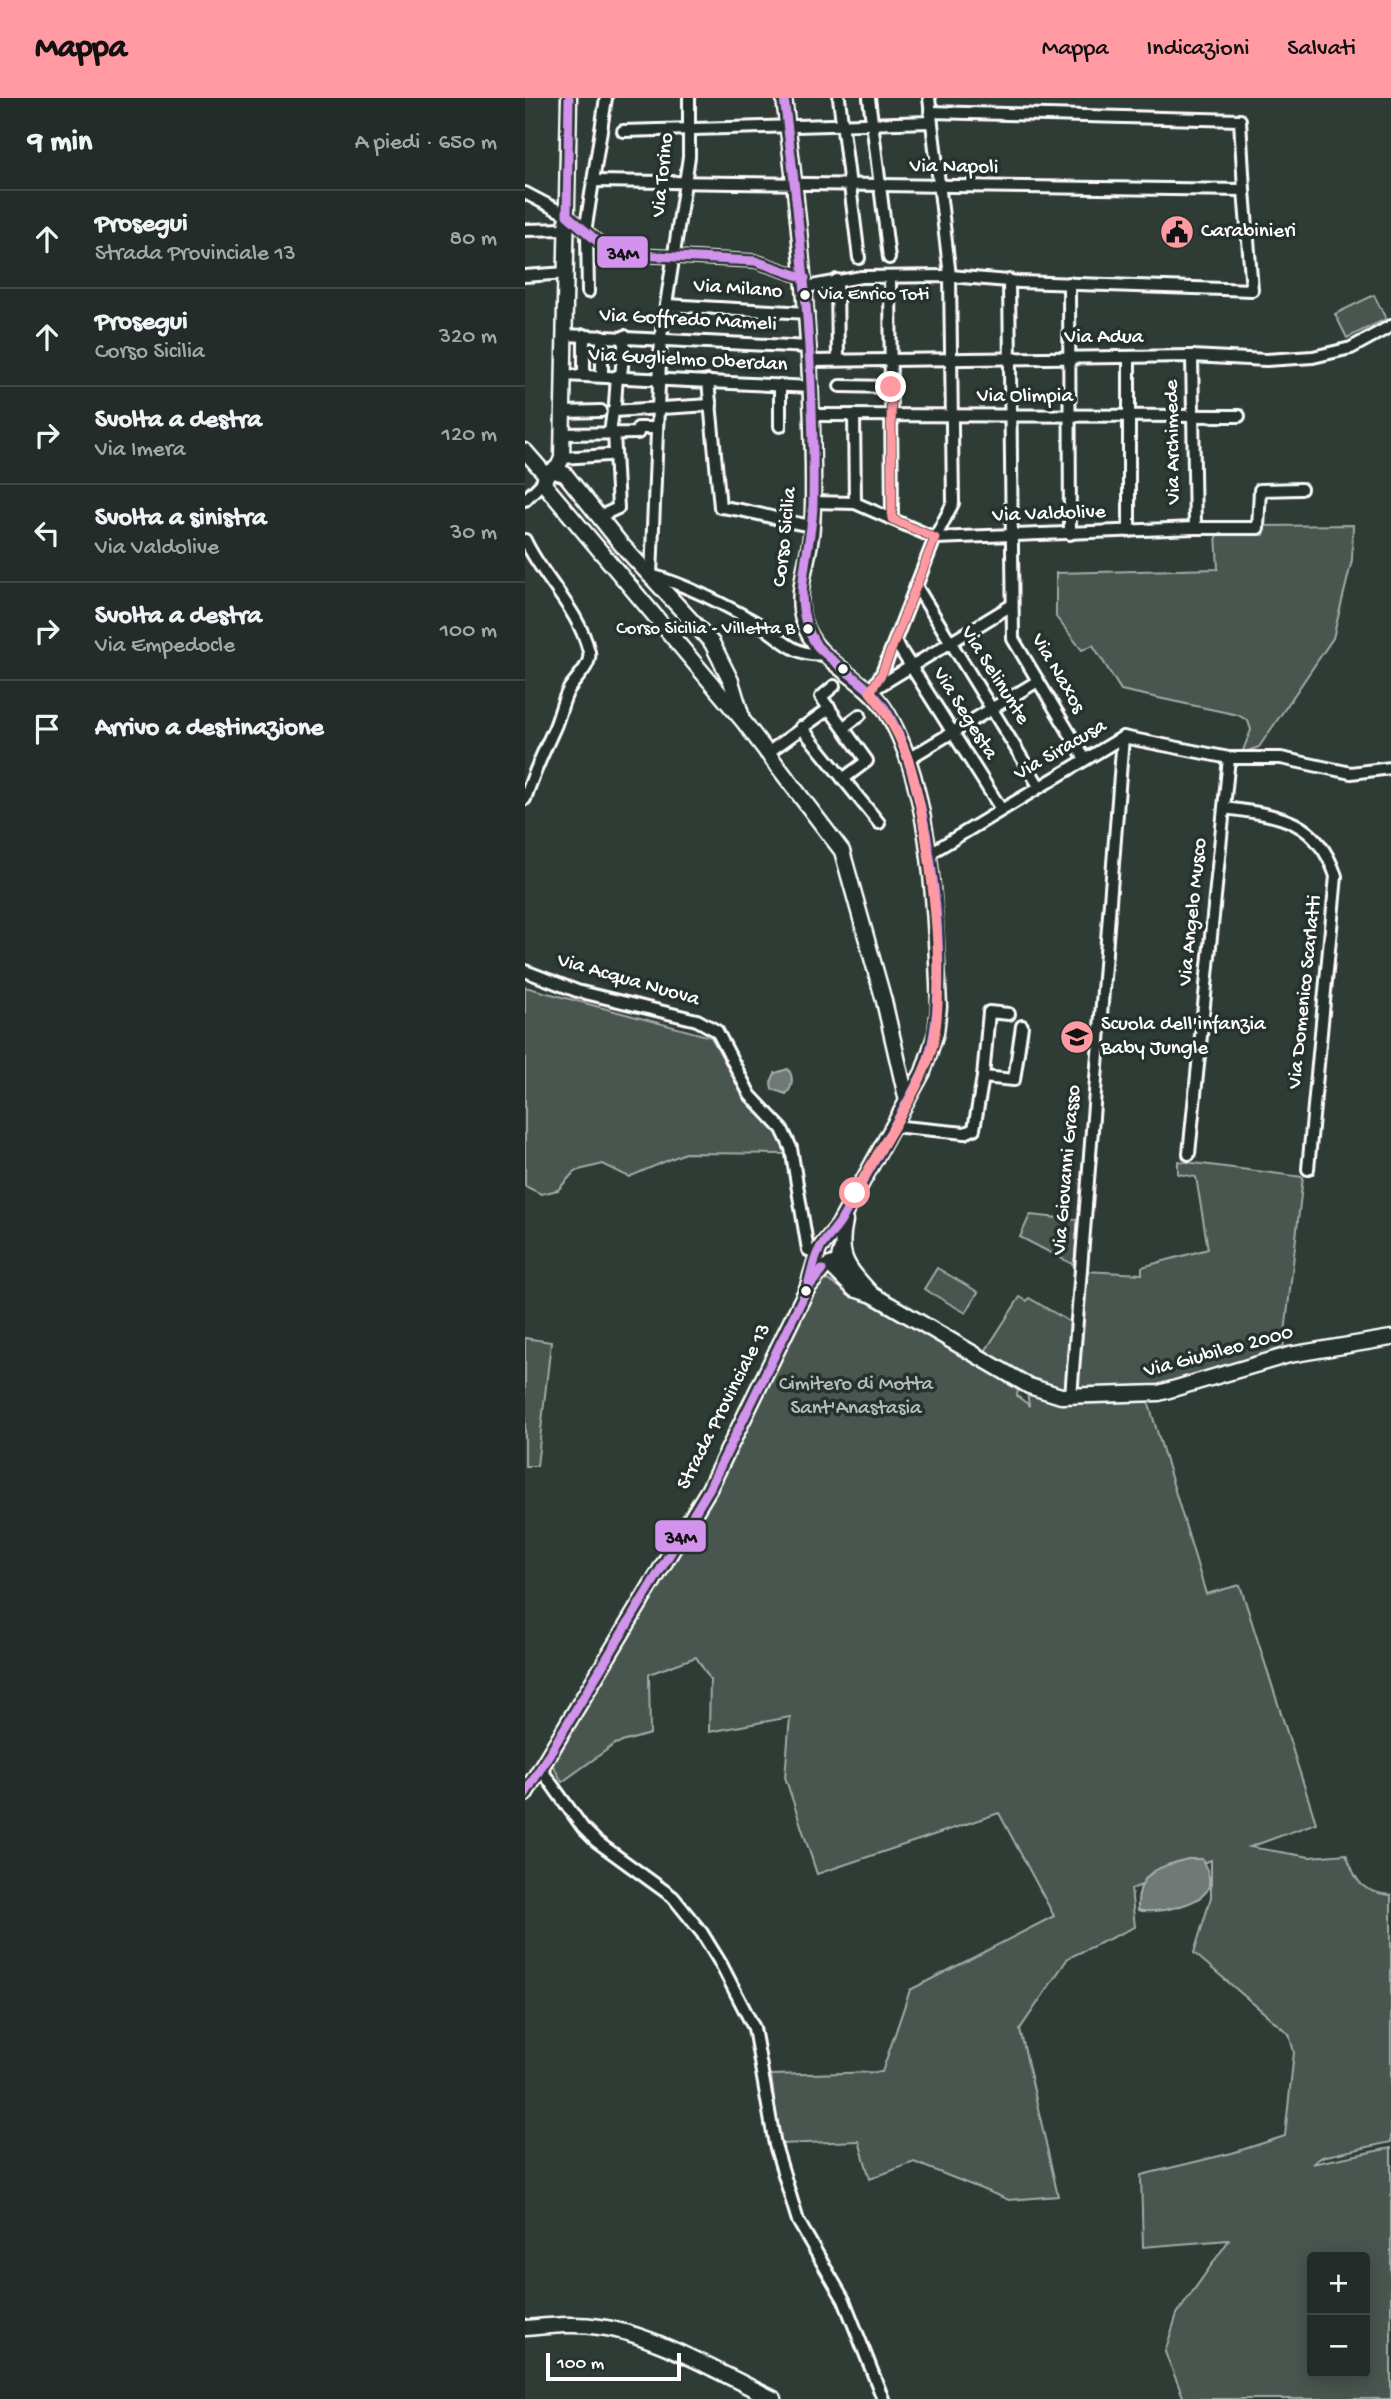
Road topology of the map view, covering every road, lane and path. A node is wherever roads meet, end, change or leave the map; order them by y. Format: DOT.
graph roads {
  1 [pos="569,98"];
  2 [pos="606,98"];
  3 [pos="688,98"];
  4 [pos="784,98"];
  5 [pos="839,98"];
  6 [pos="869,98"];
  7 [pos="929,98"];
  8 [pos="931,117"];
  9 [pos="872,123"];
  10 [pos="842,124"];
  11 [pos="788,127"];
  12 [pos="689,129"];
  13 [pos="623,131"];
  14 [pos="593,181"];
  15 [pos="685,183"];
  16 [pos="795,186"];
  17 [pos="850,186"];
  18 [pos="880,187"];
  19 [pos="940,187"];
  20 [pos="1244,190"];
  21 [pos="525,193"];
  22 [pos="566,224"];
  23 [pos="525,230"];
  24 [pos="587,230"];
  25 [pos="676,257"];
  26 [pos="859,258"];
  27 [pos="889,258"];
  28 [pos="566,273"];
  29 [pos="525,276"];
  30 [pos="890,276"];
  31 [pos="950,276"];
  32 [pos="837,280"];
  33 [pos="1009,280"];
  34 [pos="806,282"];
  35 [pos="1069,283"];
  36 [pos="588,292"];
  37 [pos="666,305"];
  38 [pos="808,313"];
  39 [pos="1391,326"];
  40 [pos="565,335"];
  41 [pos="585,335"];
  42 [pos="601,336"];
  43 [pos="625,336"];
  44 [pos="661,337"];
  45 [pos="810,354"];
  46 [pos="1192,356"];
  47 [pos="1069,357"];
  48 [pos="951,358"];
  49 [pos="1009,358"];
  50 [pos="1129,358"];
  51 [pos="838,360"];
  52 [pos="891,360"];
  53 [pos="564,374"];
  54 [pos="584,375"];
  55 [pos="602,375"];
  56 [pos="619,376"];
  57 [pos="659,377"];
  58 [pos="708,381"];
  59 [pos="781,385"];
  60 [pos="840,386"];
  61 [pos="811,387"];
  62 [pos="891,387"];
  63 [pos="711,405"];
  64 [pos="614,408"];
  65 [pos="657,408"];
  66 [pos="601,411"];
  67 [pos="563,412"];
  68 [pos="891,414"];
  69 [pos="811,415"];
  70 [pos="854,415"];
  71 [pos="1129,415"];
  72 [pos="951,416"];
  73 [pos="1010,416"];
  74 [pos="1070,416"];
  75 [pos="1194,416"];
  76 [pos="1239,416"];
  77 [pos="780,426"];
  78 [pos="656,428"];
  79 [pos="612,433"];
  80 [pos="563,434"];
  81 [pos="525,451"];
  82 [pos="608,455"];
  83 [pos="562,458"];
  84 [pos="544,477"];
  85 [pos="1301,489"];
  86 [pos="525,500"];
  87 [pos="812,502"];
  88 [pos="856,503"];
  89 [pos="593,511"];
  90 [pos="892,519"];
  91 [pos="577,525"];
  92 [pos="812,526"];
  93 [pos="1195,528"];
  94 [pos="1129,531"];
  95 [pos="1070,534"];
  96 [pos="1011,535"];
  97 [pos="935,538"];
  98 [pos="525,540"];
  99 [pos="651,575"];
  100 [pos="916,586"];
  101 [pos="1012,605"];
  102 [pos="895,641"];
  103 [pos="951,643"];
  104 [pos="824,654"];
  105 [pos="912,667"];
  106 [pos="731,681"];
  107 [pos="1038,681"];
  108 [pos="834,686"];
  109 [pos="870,692"];
  110 [pos="720,694"];
  111 [pos="831,708"];
  112 [pos="991,709"];
  113 [pos="860,715"];
  114 [pos="744,722"];
  115 [pos="801,727"];
  116 [pos="843,727"];
  117 [pos="953,732"];
  118 [pos="1123,737"];
  119 [pos="766,754"];
  120 [pos="1229,758"];
  121 [pos="908,759"];
  122 [pos="1085,759"];
  123 [pos="1391,768"];
  124 [pos="843,779"];
  125 [pos="1039,786"];
  126 [pos="525,799"];
  127 [pos="1224,808"];
  128 [pos="1001,809"];
  129 [pos="879,823"];
  130 [pos="927,855"];
  131 [pos="525,971"];
  132 [pos="1009,1014"];
  133 [pos="1022,1027"];
  134 [pos="983,1077"];
  135 [pos="907,1101"];
  136 [pos="892,1126"];
  137 [pos="1189,1154"];
  138 [pos="1308,1170"];
  139 [pos="847,1210"];
  140 [pos="841,1250"];
  141 [pos="822,1255"];
  142 [pos="873,1295"];
  143 [pos="799,1306"];
  144 [pos="1391,1338"];
  145 [pos="1071,1396"];
  146 [pos="540,1768"];
  147 [pos="525,1794"];
  148 [pos="525,2328"];
  149 [pos="882,2397"];
  150 [pos="774,2399"];
  1 -- 22 [label="main road"];
  2 -- 14 [label="street"];
  3 -- 12 [label="street, Via Torino"];
  4 -- 11 [label="main road, Corso Sicilia"];
  5 -- 10 [label="street"];
  6 -- 9 [label="street"];
  7 -- 8 [label="street"];
  8 -- 9 [label="street"];
  8 -- 19 [label="street"];
  8 -- 20 [label="street"];
  9 -- 10 [label="street"];
  9 -- 18 [label="street"];
  10 -- 11 [label="street"];
  10 -- 17 [label="street"];
  11 -- 12 [label="street"];
  11 -- 16 [label="main road, Corso Sicilia"];
  12 -- 13 [label="street"];
  12 -- 15 [label="street, Via Torino"];
  14 -- 15 [label="street, Via Napoli"];
  14 -- 24 [label="street"];
  15 -- 16 [label="street, Via Napoli"];
  15 -- 25 [label="street, Via Torino"];
  16 -- 17 [label="street, Via Napoli"];
  16 -- 34 [label="main road, Corso Sicilia"];
  17 -- 18 [label="street, Via Napoli"];
  17 -- 26 [label="street"];
  18 -- 19 [label="street, Via Napoli"];
  18 -- 27 [label="street"];
  19 -- 20 [label="street, Via Napoli"];
  19 -- 31 [label="street"];
  20 -- 35 [label="street"];
  21 -- 22 [label="street"];
  22 -- 23 [label="street"];
  22 -- 24 [label="street"];
  22 -- 28 [label="main road"];
  24 -- 25 [label="street"];
  24 -- 36 [label="street"];
  25 -- 34 [label="street"];
  25 -- 37 [label="street, Via Torino"];
  28 -- 29 [label="street"];
  28 -- 40 [label="main road"];
  30 -- 31 [label="street"];
  30 -- 32 [label="street"];
  30 -- 52 [label="street"];
  31 -- 33 [label="street"];
  31 -- 48 [label="street"];
  32 -- 34 [label="street"];
  32 -- 51 [label="street"];
  33 -- 35 [label="street"];
  33 -- 49 [label="street, Via Naxos"];
  34 -- 38 [label="main road, Corso Sicilia"];
  35 -- 47 [label="street"];
  37 -- 38 [label="street, Via Milano"];
  37 -- 44 [label="street, Via Torino"];
  38 -- 45 [label="main road, Corso Sicilia"];
  39 -- 46 [label="street, Via Adua"];
  40 -- 41 [label="street, Via Goffredo Mameli"];
  40 -- 53 [label="main road"];
  41 -- 42 [label="street, Via Goffredo Mameli"];
  41 -- 54 [label="street"];
  42 -- 43 [label="street, Via Goffredo Mameli"];
  42 -- 55 [label="street"];
  43 -- 44 [label="street, Via Goffredo Mameli"];
  43 -- 56 [label="street"];
  44 -- 45 [label="street, Via Goffredo Mameli"];
  44 -- 57 [label="street, Via Torino"];
  45 -- 51 [label="street, Via Adua"];
  45 -- 61 [label="main road, Corso Sicilia"];
  46 -- 50 [label="street, Via Adua"];
  46 -- 75 [label="street, Via Archimede"];
  47 -- 49 [label="street, Via Adua"];
  47 -- 50 [label="street, Via Adua"];
  47 -- 74 [label="street"];
  48 -- 49 [label="street, Via Adua"];
  48 -- 52 [label="street, Via Adua"];
  48 -- 72 [label="street"];
  49 -- 73 [label="street, Via Naxos"];
  50 -- 71 [label="street"];
  51 -- 52 [label="street, Via Adua"];
  52 -- 62 [label="street"];
  53 -- 54 [label="street, Via Guglielmo Oberdan"];
  53 -- 67 [label="main road"];
  54 -- 55 [label="street, Via Guglielmo Oberdan"];
  55 -- 56 [label="street, Via Guglielmo Oberdan"];
  56 -- 57 [label="street, Via Guglielmo Oberdan"];
  56 -- 64 [label="street"];
  57 -- 58 [label="street, Via Guglielmo Oberdan"];
  57 -- 65 [label="street, Via Torino"];
  58 -- 59 [label="street, Via Guglielmo Oberdan"];
  58 -- 63 [label="street"];
  59 -- 61 [label="street, Via Guglielmo Oberdan"];
  59 -- 77 [label="street"];
  60 -- 62 [label="street"];
  61 -- 69 [label="main road, Corso Sicilia"];
  62 -- 68 [label="street"];
  63 -- 65 [label="street"];
  63 -- 92 [label="street"];
  64 -- 65 [label="street"];
  64 -- 79 [label="street"];
  65 -- 78 [label="street, Via Torino"];
  66 -- 67 [label="street"];
  67 -- 80 [label="main road"];
  68 -- 70 [label="street, Via Olimpia"];
  68 -- 72 [label="street, Via Olimpia"];
  68 -- 90 [label="street"];
  69 -- 70 [label="street, Via Olimpia"];
  69 -- 87 [label="main road, Corso Sicilia"];
  70 -- 88 [label="street"];
  71 -- 74 [label="street, Via Olimpia"];
  71 -- 75 [label="street, Via Olimpia"];
  71 -- 94 [label="street"];
  72 -- 73 [label="street, Via Olimpia"];
  72 -- 97 [label="street"];
  73 -- 74 [label="street, Via Olimpia"];
  73 -- 96 [label="street, Via Naxos"];
  74 -- 95 [label="street"];
  75 -- 76 [label="street, Via Olimpia"];
  75 -- 93 [label="street, Via Archimede"];
  78 -- 79 [label="street"];
  78 -- 99 [label="street, Via Torino"];
  79 -- 80 [label="street"];
  79 -- 89 [label="street"];
  80 -- 83 [label="main road"];
  81 -- 84 [label="main road"];
  82 -- 83 [label="street"];
  83 -- 84 [label="main road"];
  84 -- 86 [label="street"];
  84 -- 89 [label="main road"];
  84 -- 91 [label="main road"];
  85 -- 93 [label="street, Via Valdolive"];
  87 -- 88 [label="street, Via Valdolive"];
  87 -- 92 [label="main road, Corso Sicilia"];
  88 -- 90 [label="street, Via Valdolive"];
  89 -- 91 [label="main road"];
  89 -- 99 [label="main road"];
  90 -- 97 [label="street, Via Valdolive"];
  91 -- 110 [label="main road"];
  92 -- 104 [label="main road, Corso Sicilia"];
  93 -- 94 [label="street, Via Valdolive"];
  94 -- 95 [label="street, Via Valdolive"];
  95 -- 96 [label="street, Via Valdolive"];
  96 -- 97 [label="street, Via Valdolive"];
  96 -- 101 [label="street, Via Naxos"];
  97 -- 100 [label="street"];
  98 -- 126 [label="street"];
  99 -- 104 [label="street"];
  99 -- 106 [label="main road"];
  100 -- 102 [label="street"];
  100 -- 103 [label="street, Via Selinunte"];
  101 -- 103 [label="street"];
  101 -- 107 [label="street, Via Naxos"];
  102 -- 105 [label="street, Via Segesta"];
  102 -- 109 [label="street"];
  103 -- 105 [label="street"];
  103 -- 112 [label="street, Via Selinunte"];
  104 -- 109 [label="main road, Corso Sicilia"];
  105 -- 109 [label="street"];
  105 -- 117 [label="street, Via Segesta"];
  106 -- 110 [label="main road"];
  106 -- 114 [label="main road"];
  107 -- 112 [label="street"];
  107 -- 122 [label="street, Via Naxos"];
  108 -- 111 [label="street"];
  109 -- 121 [label="main road, Corso Sicilia"];
  110 -- 114 [label="main road"];
  111 -- 115 [label="street"];
  111 -- 116 [label="street"];
  112 -- 117 [label="street"];
  112 -- 125 [label="street, Via Selinunte"];
  113 -- 116 [label="street"];
  114 -- 119 [label="main road"];
  115 -- 119 [label="street"];
  115 -- 124 [label="street"];
  116 -- 124 [label="street"];
  117 -- 121 [label="street"];
  117 -- 128 [label="street, Via Segesta"];
  118 -- 120 [label="street, Via Siracusa"];
  118 -- 122 [label="street, Via Siracusa"];
  118 -- 145 [label="street, Via Giovanni Grasso"];
  119 -- 135 [label="main road"];
  120 -- 123 [label="street, Via Siracusa"];
  120 -- 127 [label="street, Via Angelo Musco"];
  121 -- 130 [label="main road, Corso Sicilia"];
  122 -- 125 [label="street, Via Siracusa"];
  124 -- 129 [label="street"];
  125 -- 128 [label="street, Via Siracusa"];
  127 -- 137 [label="street, Via Angelo Musco"];
  127 -- 138 [label="street, Via Domenico Scarlatti"];
  128 -- 130 [label="street, Via Siracusa"];
  130 -- 135 [label="main road, Corso Sicilia"];
  131 -- 141 [label="street, Via Acqua Nuova"];
  132 -- 134 [label="street"];
  133 -- 134 [label="street"];
  134 -- 136 [label="street"];
  135 -- 136 [label="main road"];
  136 -- 139 [label="main road"];
  139 -- 140 [label="main road"];
  139 -- 141 [label="main road"];
  140 -- 141 [label="main road"];
  140 -- 142 [label="main road"];
  141 -- 142 [label="main road, Via Giubileo 2000"];
  141 -- 143 [label="main road, Strada Provinciale 13"];
  141 -- 143 [label="street, Via Acqua Nuova"];
  142 -- 145 [label="main road, Via Giubileo 2000"];
  143 -- 146 [label="main road, Strada Provinciale 13"];
  144 -- 145 [label="main road, Via Giubileo 2000"];
  146 -- 147 [label="main road, Strada Provinciale 13"];
  146 -- 149 [label="street"];
  148 -- 150 [label="main road"];
}
